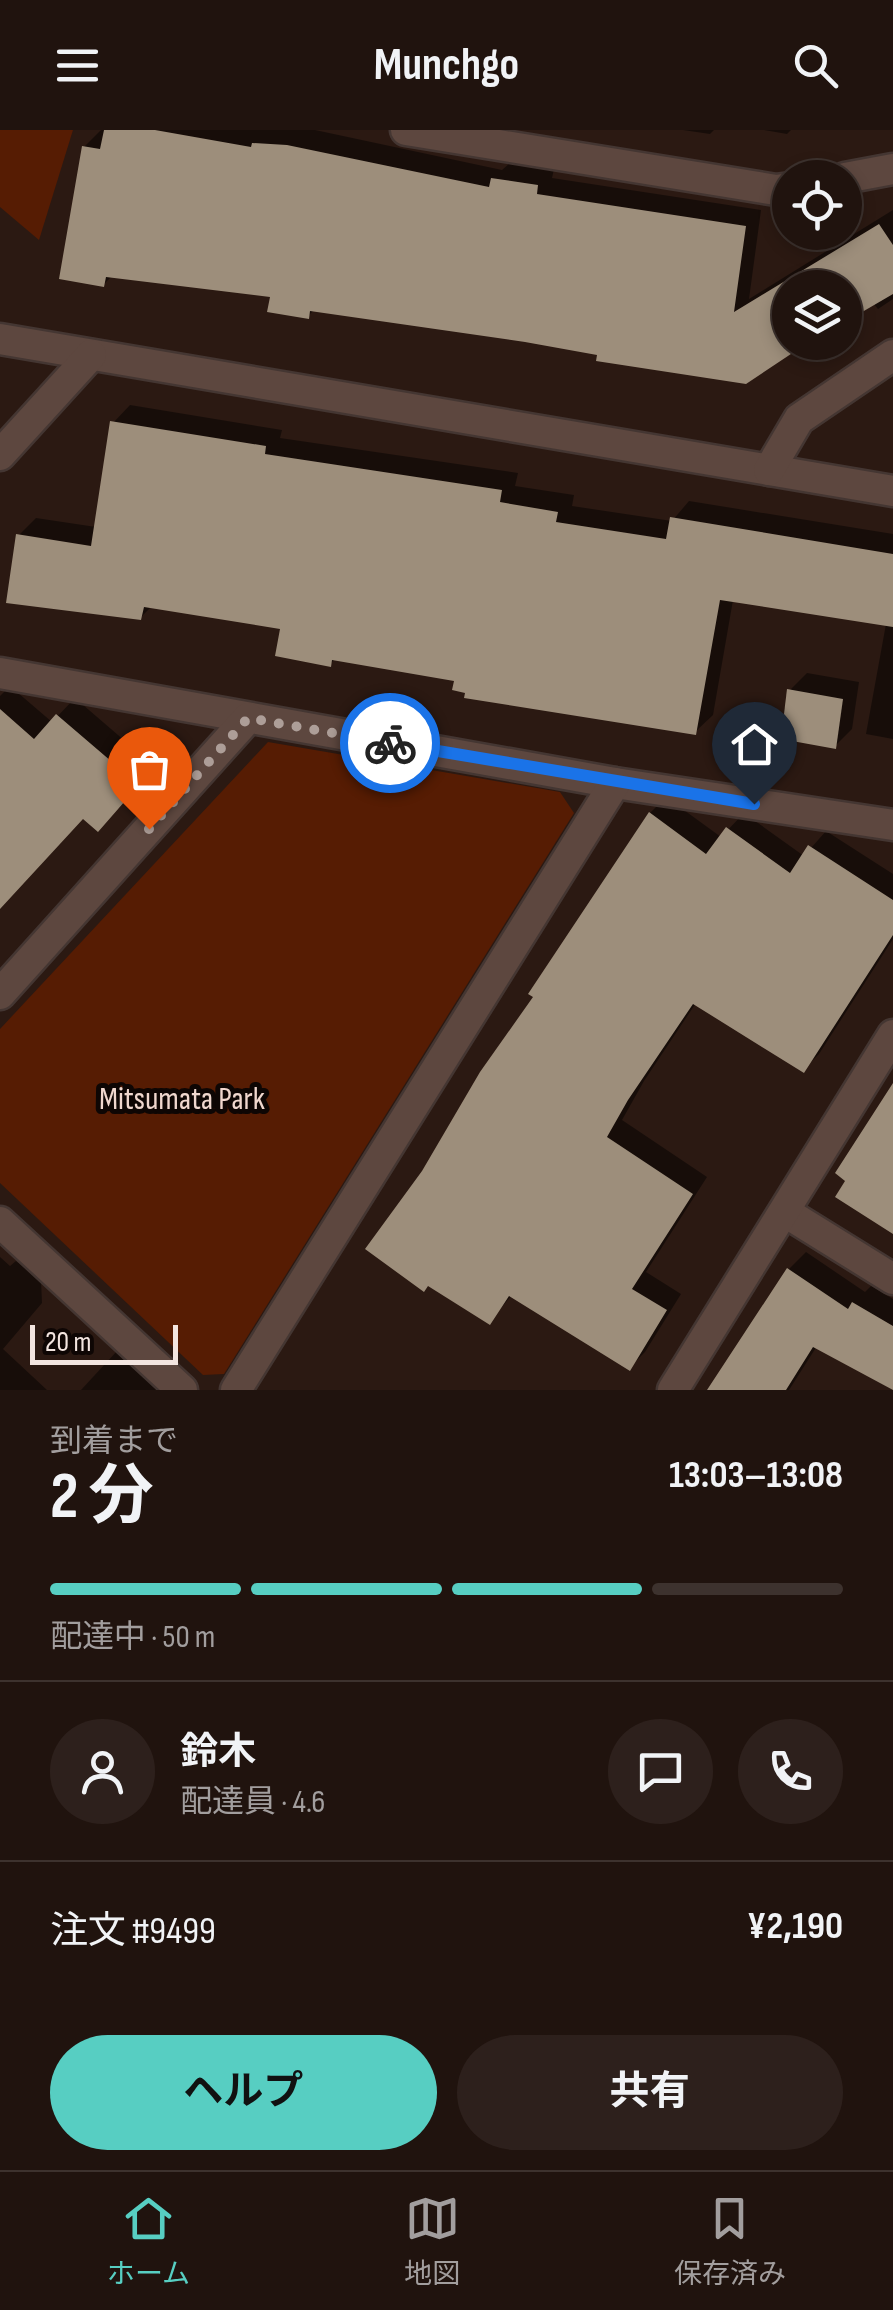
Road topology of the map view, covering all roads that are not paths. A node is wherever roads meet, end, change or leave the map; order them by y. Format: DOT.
graph roads {
  1 [pos="406,130"];
  2 [pos="893,169"];
  3 [pos="862,175"];
  4 [pos="772,189"];
  5 [pos="0,339"];
  6 [pos="91,355"];
  7 [pos="893,355"];
  8 [pos="0,455"];
  9 [pos="769,470"];
  10 [pos="893,491"];
  11 [pos="0,674"];
  12 [pos="248,718"];
  13 [pos="615,783"];
  14 [pos="893,825"];
  15 [pos="0,994"];
  16 [pos="893,1035"];
  17 [pos="784,1212"];
  18 [pos="0,1222"];
  19 [pos="893,1279"];
  20 [pos="182,1390"];
  21 [pos="236,1390"];
  22 [pos="673,1390"];
  1 -- 4 [label="street"];
  2 -- 3 [label="street"];
  5 -- 6 [label="street"];
  6 -- 8 [label="street"];
  6 -- 9 [label="street"];
  7 -- 9 [label="street"];
  9 -- 10 [label="street"];
  11 -- 12 [label="street"];
  12 -- 13 [label="street"];
  12 -- 15 [label="street"];
  13 -- 14 [label="street"];
  13 -- 21 [label="street"];
  16 -- 17 [label="street"];
  17 -- 19 [label="street"];
  17 -- 22 [label="street"];
  18 -- 20 [label="street"];
}
